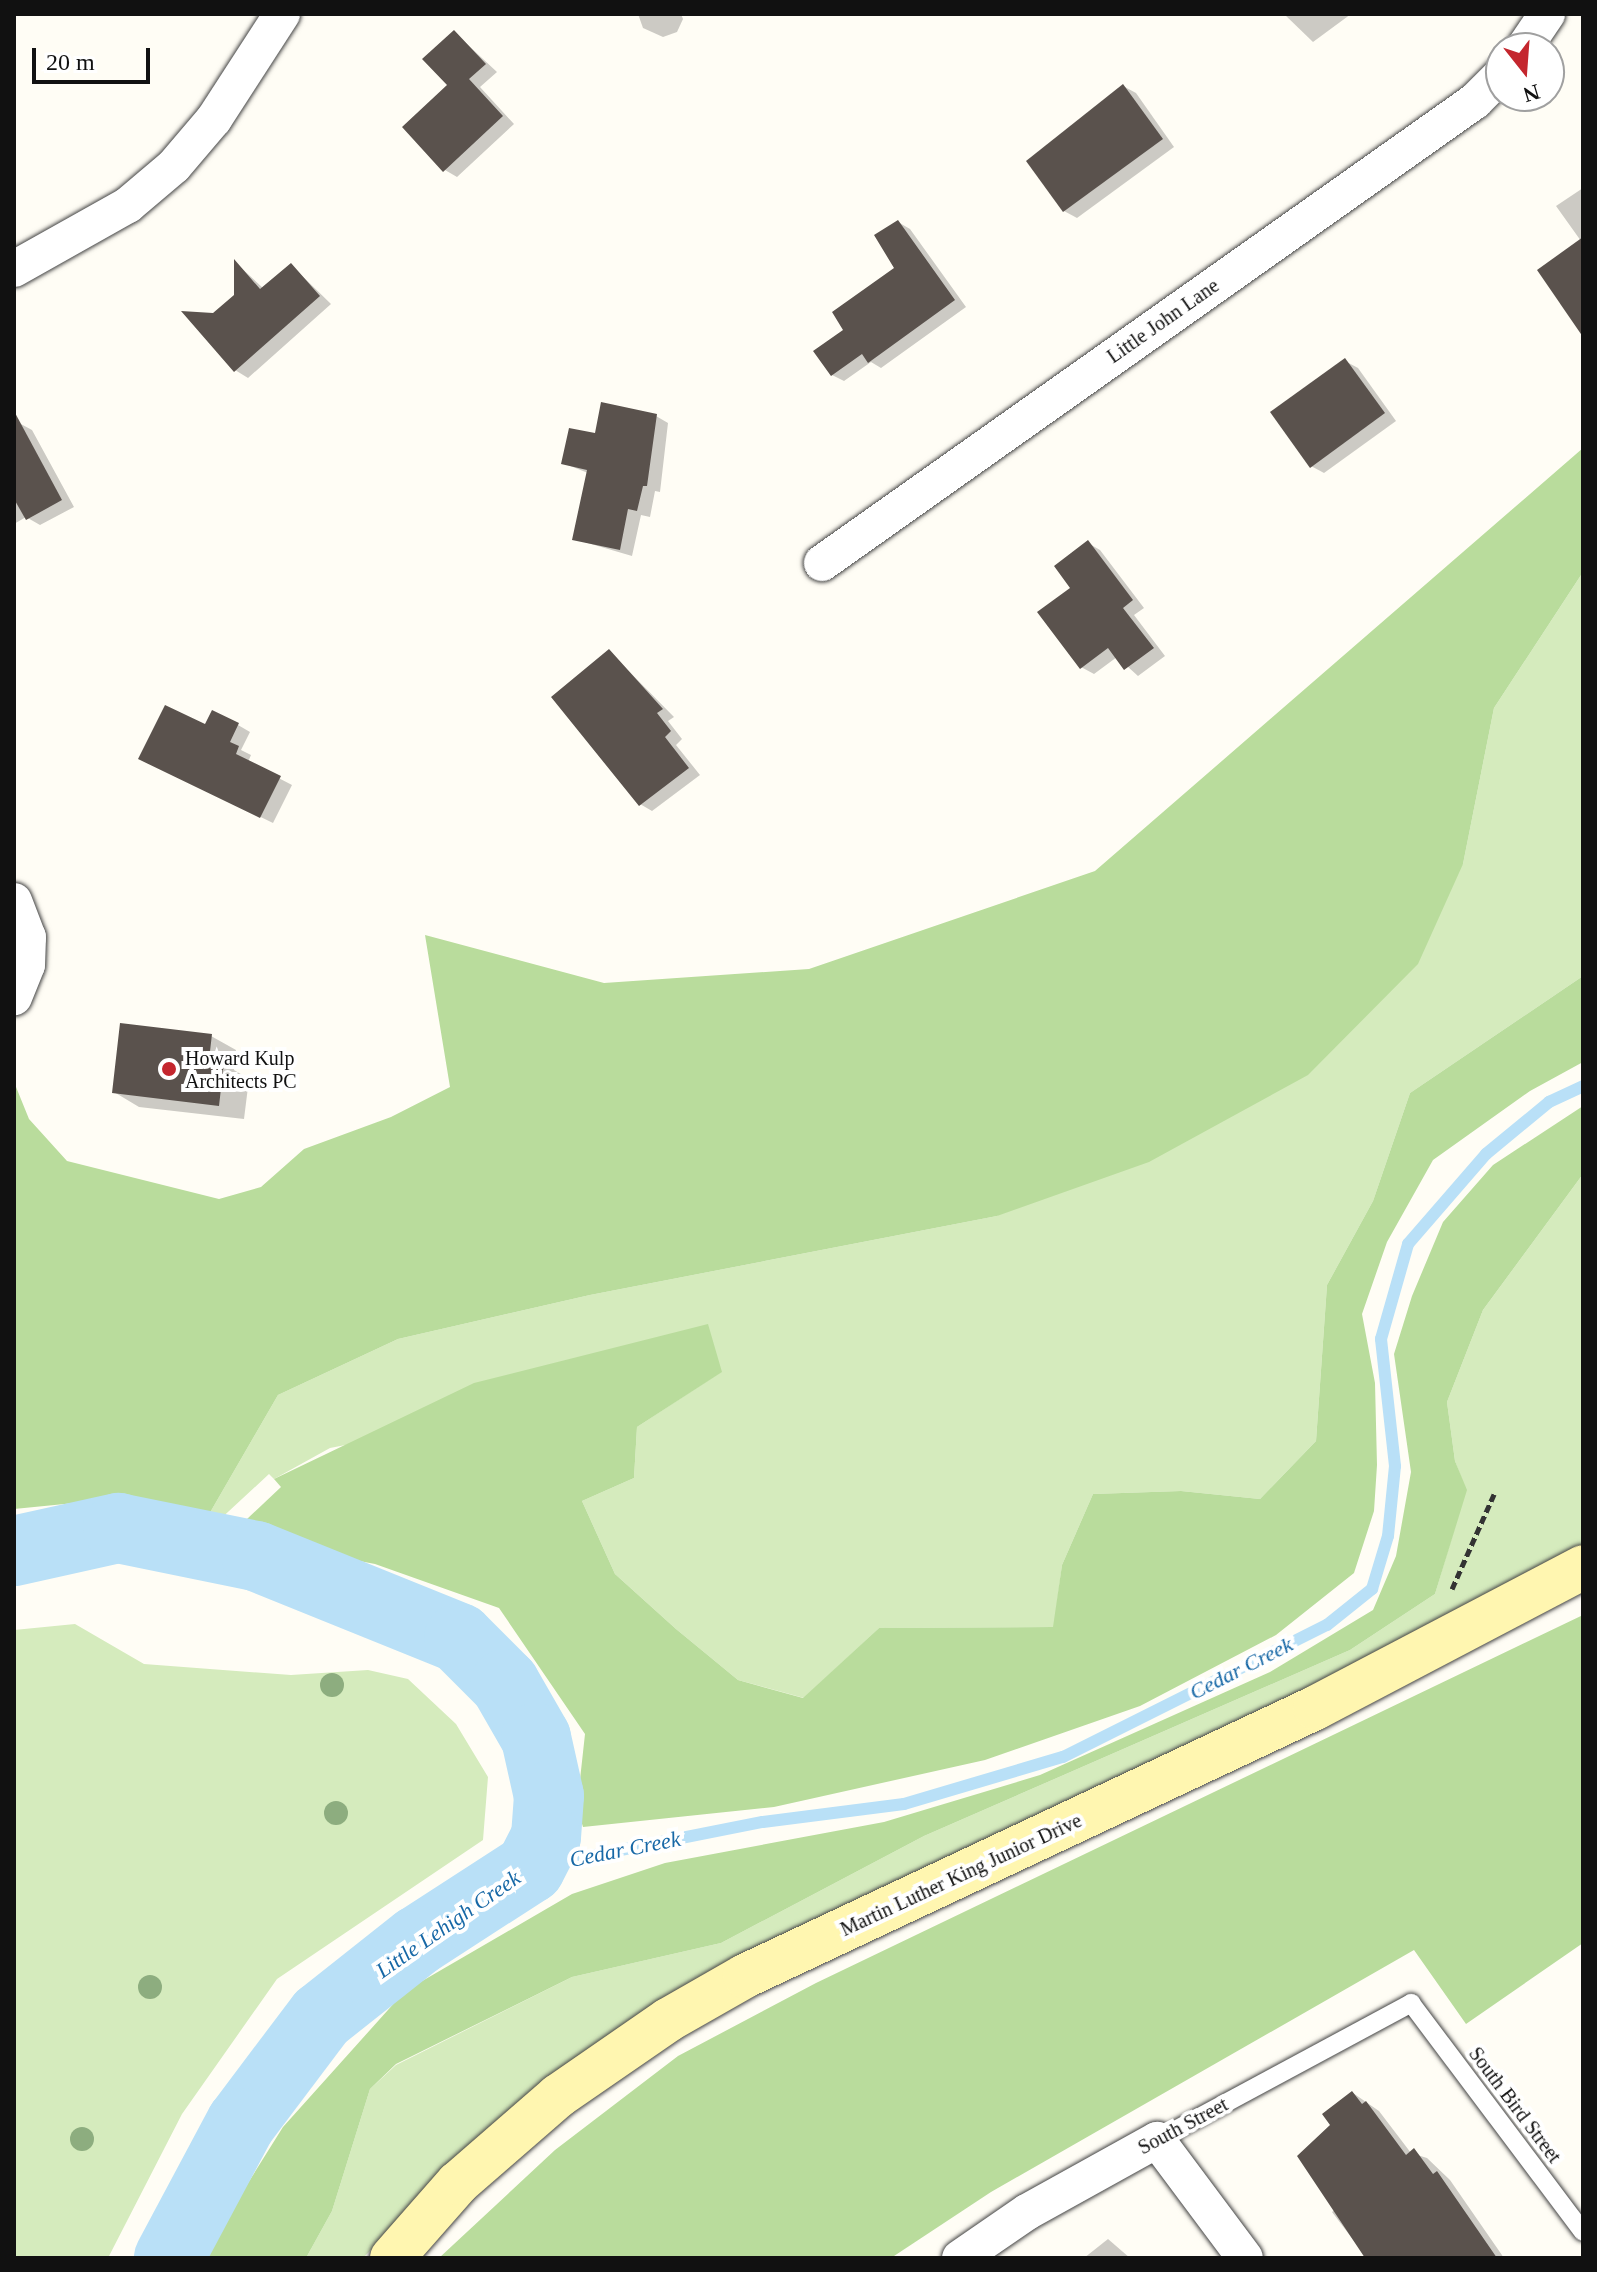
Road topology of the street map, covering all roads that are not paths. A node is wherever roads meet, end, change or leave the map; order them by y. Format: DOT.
graph roads {
  1 [pos="282,14"];
  2 [pos="1547,14"];
  3 [pos="1535,32"];
  4 [pos="1485,91"];
  5 [pos="14,269"];
  6 [pos="822,563"];
  7 [pos="14,901"];
  8 [pos="14,997"];
  9 [pos="1583,1567"];
  10 [pos="1411,2003"];
  11 [pos="1157,2140"];
  12 [pos="1583,2232"];
  13 [pos="392,2258"];
  14 [pos="960,2258"];
  15 [pos="1245,2258"];
  1 -- 5 [label="street"];
  2 -- 3 [label="street"];
  4 -- 6 [label="street, Little John Lane"];
  7 -- 8 [label="street"];
  9 -- 13 [label="main road, Martin Luther King Junior Drive"];
  10 -- 11 [label="lane, South Street"];
  10 -- 12 [label="lane, South Bird Street"];
  11 -- 14 [label="street, South Street"];
  11 -- 15 [label="street"];
}
